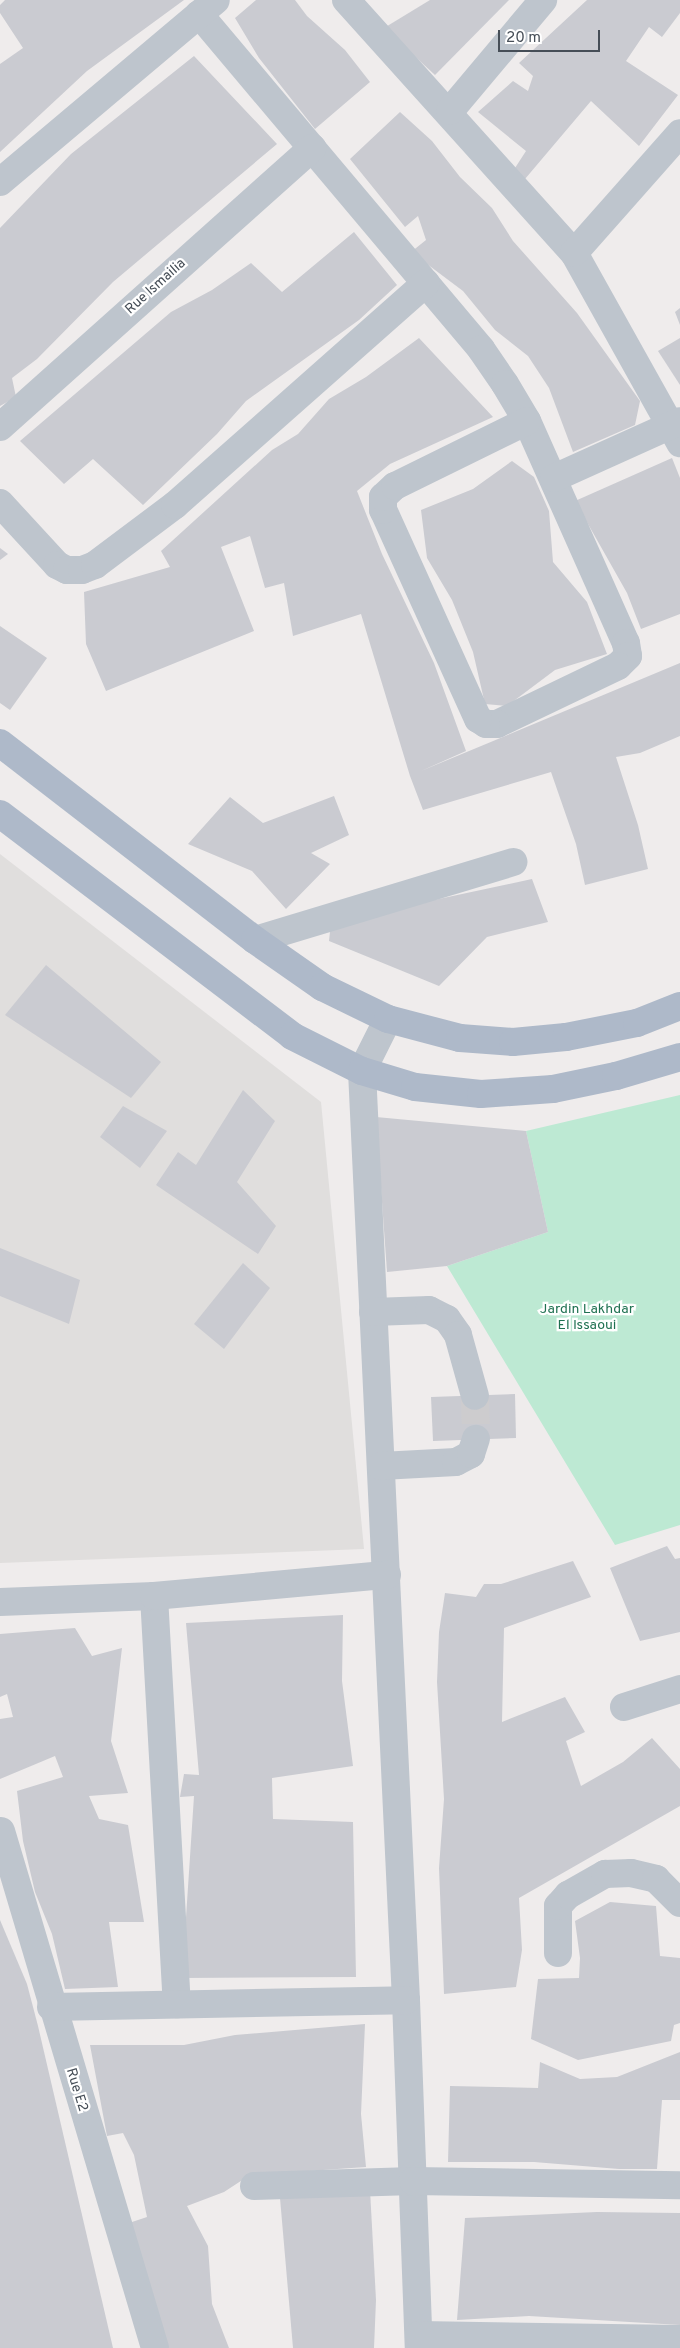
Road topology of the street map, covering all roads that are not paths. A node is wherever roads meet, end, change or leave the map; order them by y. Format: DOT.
graph roads {
  1 [pos="346,0"];
  2 [pos="543,0"];
  3 [pos="208,7"];
  4 [pos="450,111"];
  5 [pos="680,133"];
  6 [pos="312,148"];
  7 [pos="0,182"];
  8 [pos="574,253"];
  9 [pos="426,283"];
  10 [pos="527,421"];
  11 [pos="0,427"];
  12 [pos="677,430"];
  13 [pos="554,478"];
  14 [pos="0,503"];
  15 [pos="0,743"];
  16 [pos="0,814"];
  17 [pos="512,862"];
  18 [pos="255,940"];
  19 [pos="680,1006"];
  20 [pos="388,1019"];
  21 [pos="680,1057"];
  22 [pos="362,1071"];
  23 [pos="373,1312"];
  24 [pos="475,1396"];
  25 [pos="476,1439"];
  26 [pos="381,1466"];
  27 [pos="387,1575"];
  28 [pos="154,1596"];
  29 [pos="0,1602"];
  30 [pos="680,1689"];
  31 [pos="624,1707"];
  32 [pos="1,1832"];
  33 [pos="680,1903"];
  34 [pos="558,1953"];
  35 [pos="406,2000"];
  36 [pos="177,2004"];
  37 [pos="51,2006"];
  38 [pos="413,2182"];
  39 [pos="680,2185"];
  40 [pos="254,2186"];
  41 [pos="680,2339"];
  42 [pos="419,2341"];
  43 [pos="154,2348"];
  1 -- 4 [label="street"];
  2 -- 4 [label="street"];
  3 -- 6 [label="street"];
  3 -- 7 [label="street"];
  4 -- 8 [label="street"];
  5 -- 8 [label="street"];
  6 -- 9 [label="street"];
  6 -- 11 [label="street, Rue Ismailia"];
  8 -- 12 [label="street"];
  9 -- 10 [label="street"];
  9 -- 14 [label="street"];
  10 -- 13 [label="street"];
  10 -- 13 [label="street"];
  12 -- 13 [label="street"];
  15 -- 18 [label="main road"];
  16 -- 22 [label="main road"];
  17 -- 18 [label="street"];
  18 -- 20 [label="main road"];
  19 -- 20 [label="main road"];
  20 -- 22 [label="street"];
  21 -- 22 [label="main road"];
  22 -- 23 [label="street"];
  23 -- 24 [label="street"];
  23 -- 26 [label="street"];
  25 -- 26 [label="street"];
  26 -- 27 [label="street"];
  27 -- 28 [label="street"];
  27 -- 35 [label="street"];
  28 -- 29 [label="street"];
  28 -- 36 [label="street"];
  30 -- 31 [label="street"];
  32 -- 37 [label="street, Rue E2"];
  33 -- 34 [label="street"];
  35 -- 36 [label="street"];
  35 -- 38 [label="street"];
  36 -- 37 [label="street"];
  37 -- 43 [label="street, Rue E2"];
  38 -- 39 [label="street"];
  38 -- 40 [label="street"];
  38 -- 42 [label="street"];
  41 -- 42 [label="street"];
}
